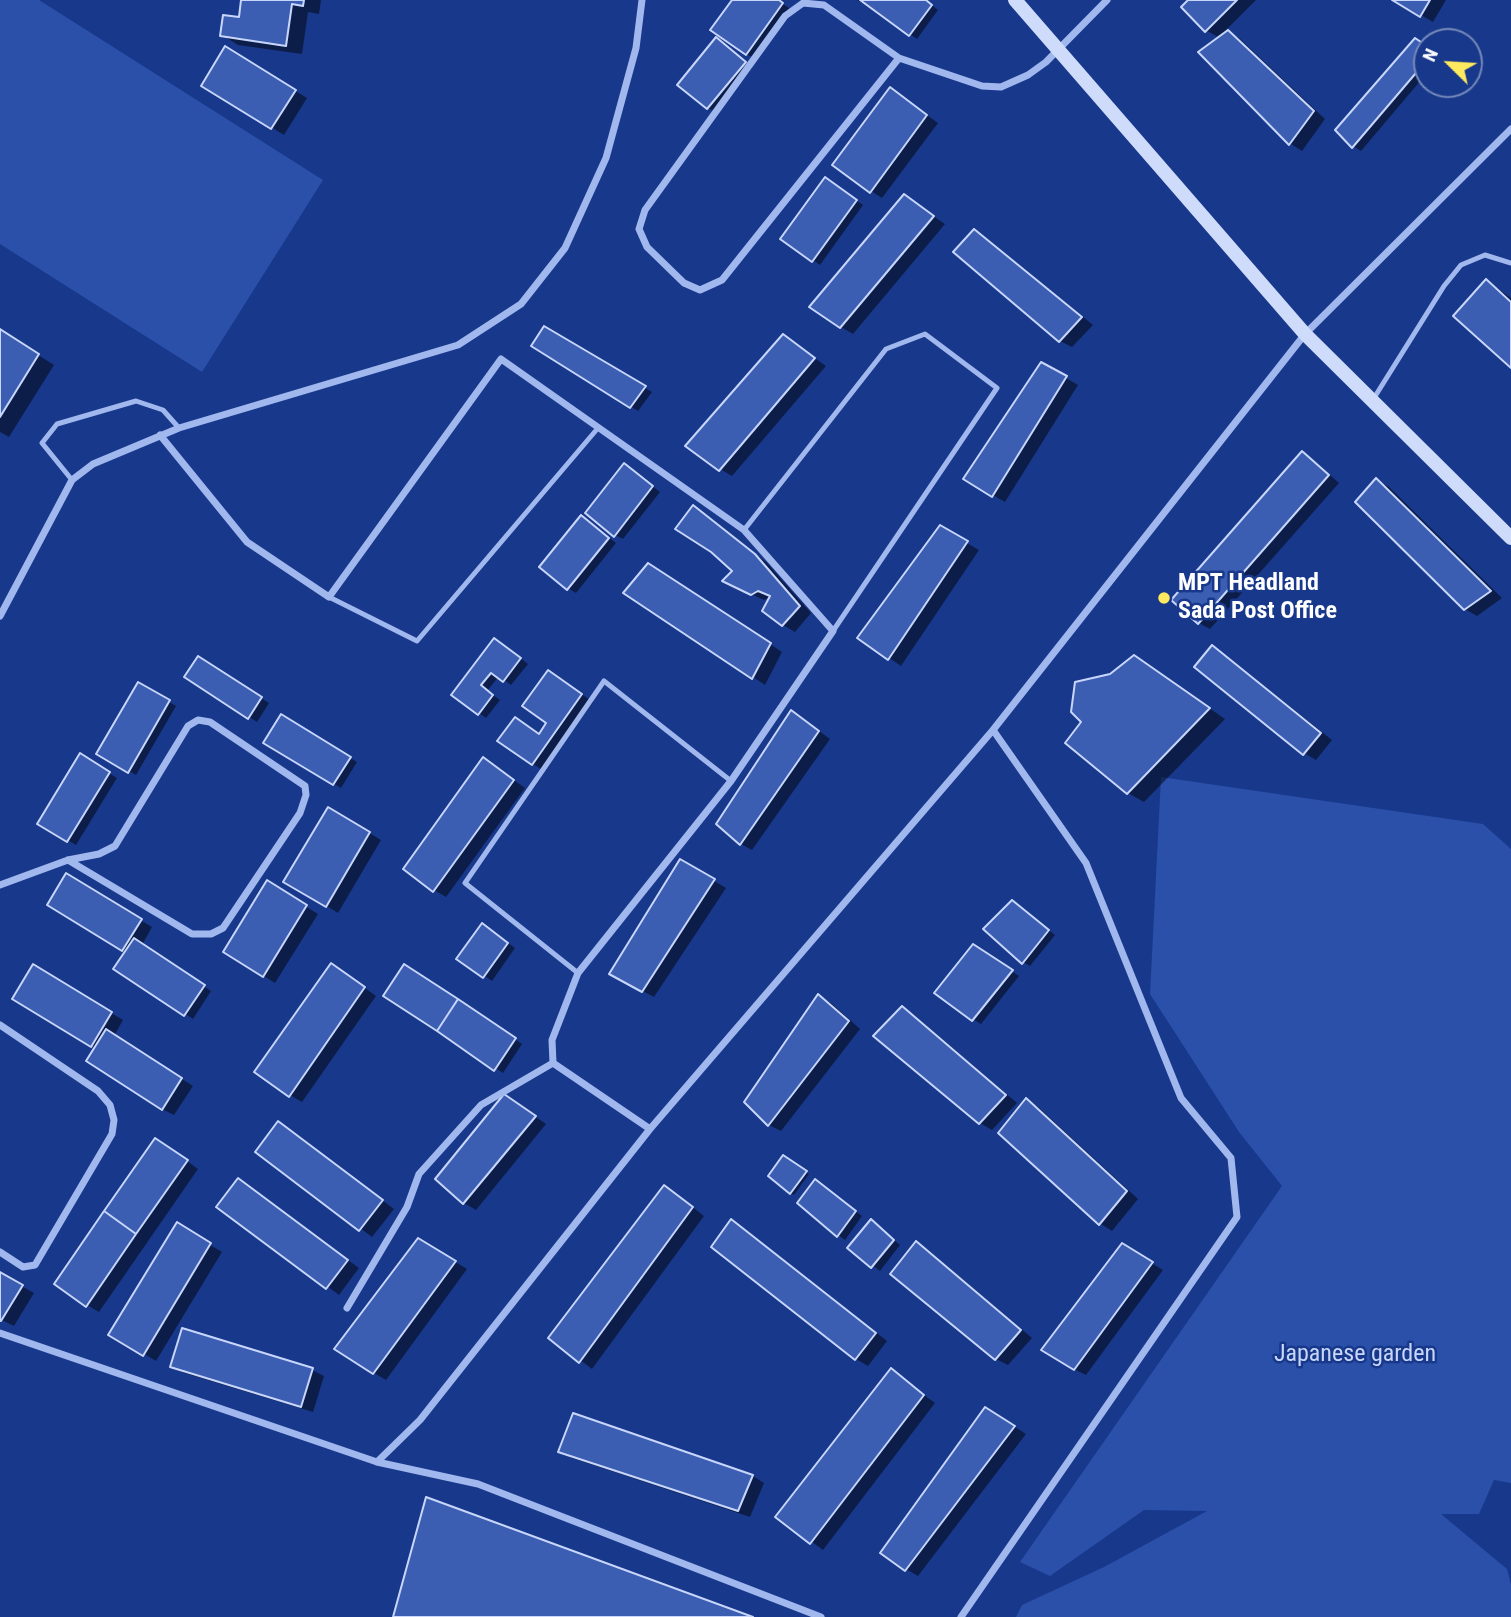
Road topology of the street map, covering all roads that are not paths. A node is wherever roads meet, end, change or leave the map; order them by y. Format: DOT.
graph roads {
  1 [pos="642,0"];
  2 [pos="1015,0"];
  3 [pos="1107,0"];
  4 [pos="1058,49"];
  5 [pos="899,58"];
  6 [pos="1511,129"];
  7 [pos="1511,263"];
  8 [pos="1305,334"];
  9 [pos="1373,401"];
  10 [pos="179,428"];
  11 [pos="598,428"];
  12 [pos="160,435"];
  13 [pos="72,480"];
  14 [pos="744,530"];
  15 [pos="1511,538"];
  16 [pos="329,597"];
  17 [pos="0,616"];
  18 [pos="833,631"];
  19 [pos="993,730"];
  20 [pos="731,781"];
  21 [pos="68,860"];
  22 [pos="0,886"];
  23 [pos="578,973"];
  24 [pos="0,1025"];
  25 [pos="553,1063"];
  26 [pos="650,1129"];
  27 [pos="0,1252"];
  28 [pos="347,1308"];
  29 [pos="0,1333"];
  30 [pos="377,1462"];
  31 [pos="821,1617"];
  32 [pos="961,1617"];
  1 -- 10 [label="street"];
  2 -- 4 [label="street"];
  3 -- 4 [label="street"];
  4 -- 5 [label="street"];
  4 -- 8 [label="street"];
  5 -- 5 [label="street"];
  6 -- 8 [label="street"];
  7 -- 9 [label="lane"];
  8 -- 9 [label="street"];
  8 -- 19 [label="street"];
  9 -- 15 [label="street"];
  10 -- 12 [label="street"];
  10 -- 13 [label="lane"];
  11 -- 14 [label="street"];
  11 -- 16 [label="lane"];
  11 -- 16 [label="street"];
  12 -- 13 [label="street"];
  12 -- 16 [label="street"];
  13 -- 17 [label="street"];
  14 -- 18 [label="street"];
  14 -- 18 [label="lane"];
  18 -- 20 [label="street"];
  19 -- 26 [label="street"];
  19 -- 32 [label="street"];
  20 -- 23 [label="street"];
  20 -- 23 [label="lane"];
  21 -- 21 [label="street"];
  21 -- 22 [label="street"];
  23 -- 25 [label="street"];
  24 -- 27 [label="street"];
  25 -- 26 [label="street"];
  25 -- 28 [label="street"];
  26 -- 30 [label="street"];
  29 -- 30 [label="street"];
  30 -- 31 [label="street"];
}
